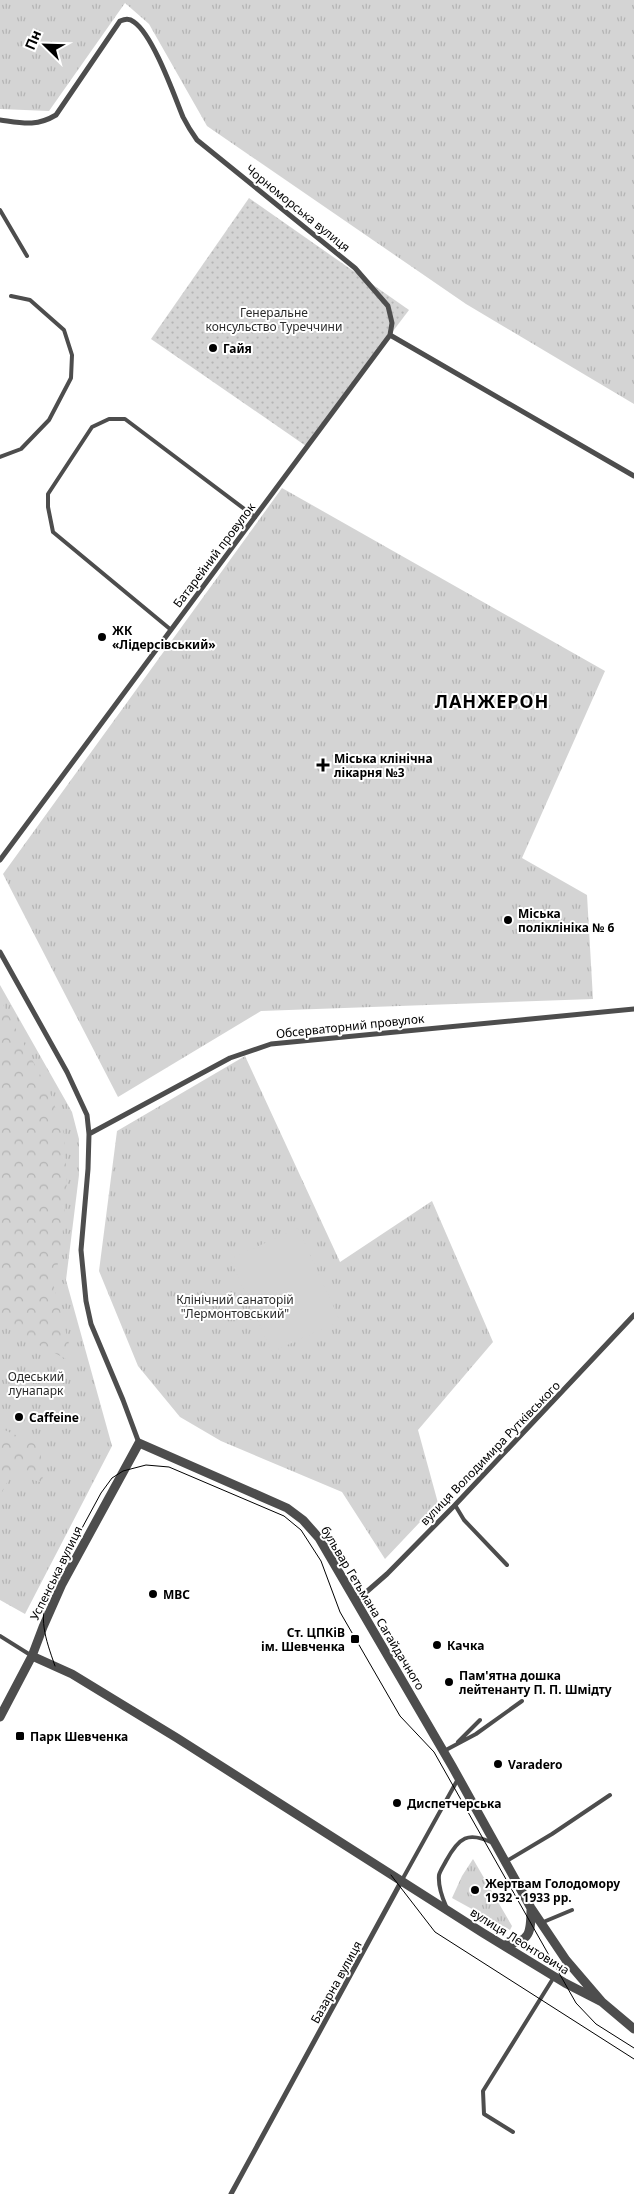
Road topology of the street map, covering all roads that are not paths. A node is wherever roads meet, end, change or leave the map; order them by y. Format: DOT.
graph roads {
  1 [pos="0,120"];
  2 [pos="0,210"];
  3 [pos="27,256"];
  4 [pos="11,296"];
  5 [pos="390,335"];
  6 [pos="0,457"];
  7 [pos="634,476"];
  8 [pos="256,517"];
  9 [pos="170,629"];
  10 [pos="0,860"];
  11 [pos="0,952"];
  12 [pos="634,1009"];
  13 [pos="89,1134"];
  14 [pos="634,1315"];
  15 [pos="139,1443"];
  16 [pos="455,1506"];
  17 [pos="507,1566"];
  18 [pos="356,1602"];
  19 [pos="0,1636"];
  20 [pos="32,1656"];
  21 [pos="522,1701"];
  22 [pos="0,1716"];
  23 [pos="480,1720"];
  24 [pos="454,1745"];
  25 [pos="444,1751"];
  26 [pos="458,1779"];
  27 [pos="610,1795"];
  28 [pos="495,1844"];
  29 [pos="505,1862"];
  30 [pos="402,1882"];
  31 [pos="531,1908"];
  32 [pos="447,1910"];
  33 [pos="572,1910"];
  34 [pos="541,1923"];
  35 [pos="504,1945"];
  36 [pos="554,1976"];
  37 [pos="602,2002"];
  38 [pos="634,2029"];
  39 [pos="513,2132"];
  40 [pos="231,2194"];
  1 -- 5 [label="street, Чорноморська вулиця"];
  2 -- 3 [label="lane"];
  4 -- 6 [label="lane"];
  5 -- 7 [label="street"];
  5 -- 8 [label="street, Батарейний провулок"];
  8 -- 9 [label="street, Батарейний провулок"];
  8 -- 9 [label="lane"];
  9 -- 10 [label="street, Батарейний провулок"];
  11 -- 13 [label="street"];
  12 -- 13 [label="street, Обсерваторний провулок"];
  13 -- 15 [label="street"];
  14 -- 16 [label="street, вулиця Володимира Рутківського"];
  15 -- 18 [label="street, бульвар Гетьмана Сагайдачного"];
  15 -- 20 [label="street, Успенська вулиця"];
  16 -- 17 [label="lane"];
  16 -- 18 [label="street, вулиця Володимира Рутківського"];
  18 -- 25 [label="street, бульвар Гетьмана Сагайдачного"];
  19 -- 20 [label="lane"];
  20 -- 22 [label="street, Успенська вулиця"];
  20 -- 30 [label="street, вулиця Леонтовича"];
  21 -- 24 [label="lane"];
  23 -- 24 [label="lane"];
  24 -- 25 [label="lane"];
  25 -- 26 [label="street, бульвар Гетьмана Сагайдачного"];
  26 -- 28 [label="street, бульвар Гетьмана Сагайдачного"];
  26 -- 30 [label="lane, Базарна вулиця"];
  27 -- 29 [label="lane"];
  28 -- 29 [label="street, бульвар Гетьмана Сагайдачного"];
  28 -- 32 [label="lane"];
  29 -- 31 [label="street, бульвар Гетьмана Сагайдачного"];
  30 -- 32 [label="street, вулиця Леонтовича"];
  30 -- 40 [label="street, Базарна вулиця"];
  31 -- 34 [label="street, бульвар Гетьмана Сагайдачного"];
  31 -- 35 [label="street"];
  32 -- 35 [label="street, вулиця Леонтовича"];
  33 -- 34 [label="lane"];
  34 -- 37 [label="street, бульвар Гетьмана Сагайдачного"];
  35 -- 36 [label="street, вулиця Леонтовича"];
  36 -- 37 [label="street, вулиця Леонтовича"];
  36 -- 39 [label="lane"];
  37 -- 38 [label="street, вулиця Леонтовича"];
}
